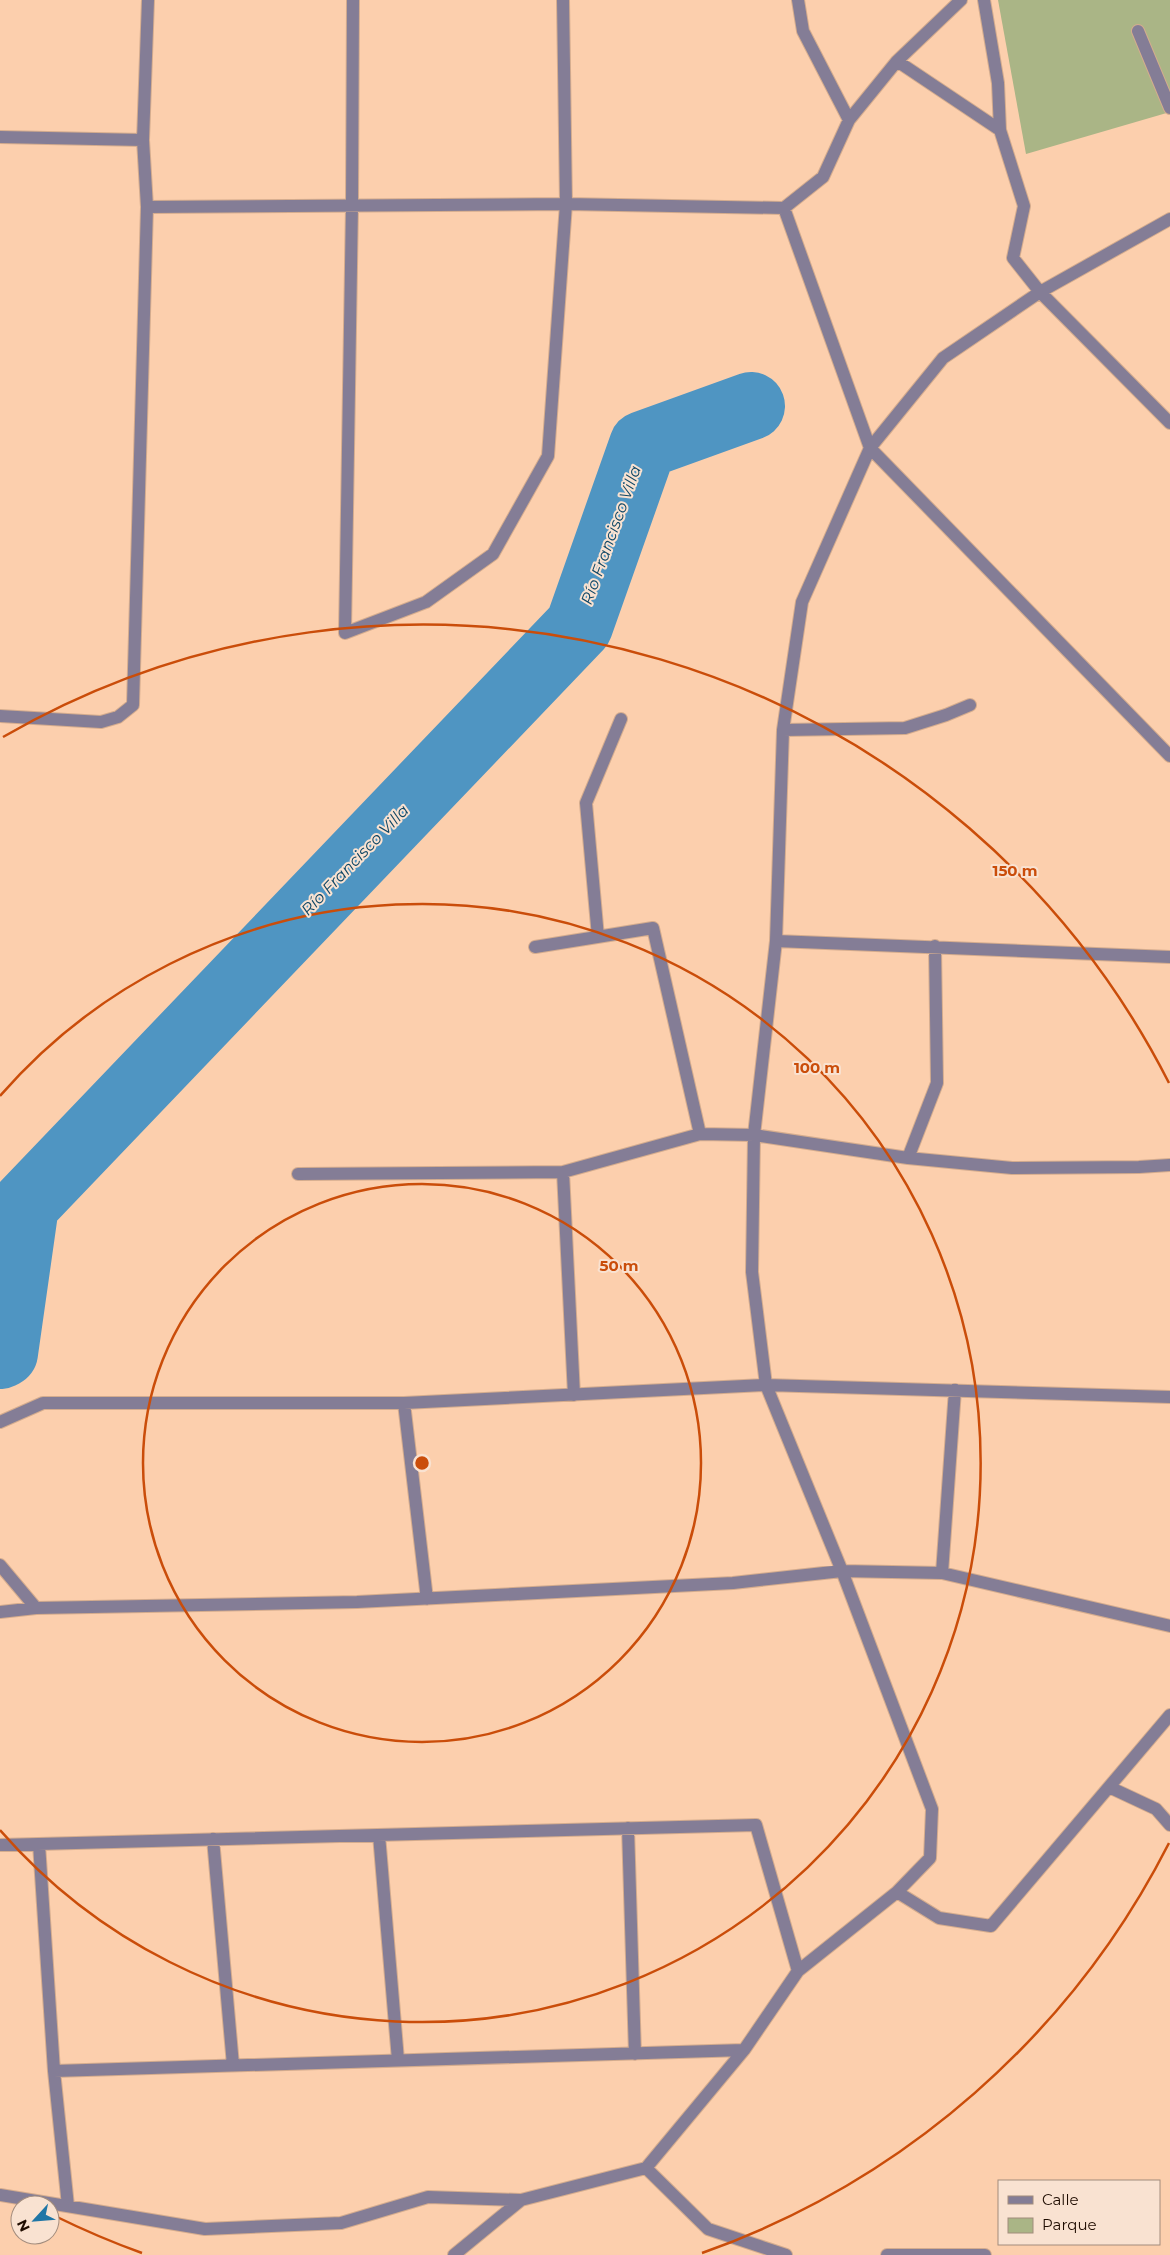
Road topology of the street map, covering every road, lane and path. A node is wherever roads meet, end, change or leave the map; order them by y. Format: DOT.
graph roads {
  1 [pos="148,0"];
  2 [pos="353,0"];
  3 [pos="563,0"];
  4 [pos="798,0"];
  5 [pos="961,0"];
  6 [pos="984,0"];
  7 [pos="1138,31"];
  8 [pos="897,60"];
  9 [pos="1170,108"];
  10 [pos="848,120"];
  11 [pos="1000,130"];
  12 [pos="0,137"];
  13 [pos="143,140"];
  14 [pos="566,204"];
  15 [pos="352,205"];
  16 [pos="147,207"];
  17 [pos="784,208"];
  18 [pos="1170,219"];
  19 [pos="1040,292"];
  20 [pos="1170,423"];
  21 [pos="870,448"];
  22 [pos="970,705"];
  23 [pos="0,716"];
  24 [pos="621,719"];
  25 [pos="783,730"];
  26 [pos="1170,756"];
  27 [pos="598,937"];
  28 [pos="776,941"];
  29 [pos="935,946"];
  30 [pos="535,947"];
  31 [pos="1170,957"];
  32 [pos="700,1134"];
  33 [pos="754,1135"];
  34 [pos="908,1158"];
  35 [pos="1170,1165"];
  36 [pos="563,1172"];
  37 [pos="298,1174"];
  38 [pos="766,1385"];
  39 [pos="956,1390"];
  40 [pos="574,1395"];
  41 [pos="1170,1397"];
  42 [pos="404,1403"];
  43 [pos="0,1422"];
  44 [pos="0,1565"];
  45 [pos="842,1571"];
  46 [pos="942,1573"];
  47 [pos="427,1599"];
  48 [pos="36,1608"];
  49 [pos="0,1612"];
  50 [pos="1170,1626"];
  51 [pos="1170,1715"];
  52 [pos="1109,1787"];
  53 [pos="1170,1825"];
  54 [pos="628,1828"];
  55 [pos="379,1835"];
  56 [pos="213,1840"];
  57 [pos="0,1844"];
  58 [pos="39,1844"];
  59 [pos="897,1892"];
  60 [pos="798,1971"];
  61 [pos="744,2050"];
  62 [pos="634,2054"];
  63 [pos="398,2060"];
  64 [pos="233,2065"];
  65 [pos="54,2071"];
  66 [pos="646,2168"];
  67 [pos="0,2195"];
  68 [pos="521,2200"];
  69 [pos="68,2206"];
  70 [pos="454,2255"];
  71 [pos="786,2255"];
  72 [pos="887,2255"];
  73 [pos="985,2255"];
  1 -- 13 [label="street"];
  2 -- 15 [label="street"];
  3 -- 14 [label="street"];
  4 -- 10 [label="street"];
  5 -- 8 [label="street"];
  6 -- 11 [label="street"];
  7 -- 9 [label="street"];
  8 -- 10 [label="street"];
  8 -- 11 [label="street"];
  10 -- 17 [label="street"];
  11 -- 19 [label="street"];
  12 -- 13 [label="street"];
  13 -- 16 [label="street"];
  14 -- 15 [label="street"];
  14 -- 15 [label="street"];
  14 -- 17 [label="street"];
  15 -- 16 [label="street"];
  16 -- 23 [label="street"];
  17 -- 21 [label="street"];
  18 -- 19 [label="street"];
  19 -- 20 [label="street"];
  19 -- 21 [label="street"];
  21 -- 25 [label="street"];
  21 -- 26 [label="street"];
  22 -- 25 [label="street"];
  24 -- 27 [label="street"];
  25 -- 28 [label="street"];
  27 -- 30 [label="street"];
  27 -- 32 [label="street"];
  28 -- 29 [label="street"];
  28 -- 33 [label="street"];
  29 -- 31 [label="street"];
  29 -- 34 [label="street"];
  32 -- 33 [label="street"];
  32 -- 36 [label="street"];
  33 -- 34 [label="street"];
  33 -- 38 [label="street"];
  34 -- 35 [label="street"];
  36 -- 37 [label="street"];
  36 -- 40 [label="street"];
  38 -- 39 [label="street"];
  38 -- 40 [label="street"];
  38 -- 45 [label="street"];
  39 -- 41 [label="street"];
  39 -- 46 [label="street"];
  40 -- 42 [label="street"];
  42 -- 43 [label="street"];
  42 -- 47 [label="street"];
  44 -- 48 [label="street"];
  45 -- 46 [label="street"];
  45 -- 47 [label="street"];
  45 -- 59 [label="street"];
  46 -- 50 [label="street"];
  47 -- 48 [label="street"];
  48 -- 49 [label="street"];
  51 -- 52 [label="street"];
  52 -- 53 [label="street"];
  52 -- 59 [label="street"];
  54 -- 55 [label="street"];
  54 -- 60 [label="street"];
  54 -- 62 [label="street"];
  55 -- 56 [label="street"];
  55 -- 63 [label="street"];
  56 -- 58 [label="street"];
  56 -- 64 [label="street"];
  57 -- 58 [label="street"];
  58 -- 65 [label="street"];
  59 -- 60 [label="street"];
  60 -- 61 [label="street"];
  61 -- 62 [label="street"];
  61 -- 66 [label="street"];
  62 -- 63 [label="street"];
  63 -- 64 [label="street"];
  64 -- 65 [label="street"];
  65 -- 69 [label="street"];
  66 -- 68 [label="street"];
  66 -- 71 [label="street"];
  67 -- 69 [label="street"];
  68 -- 69 [label="street"];
  68 -- 70 [label="street"];
  72 -- 73 [label="street"];
}
